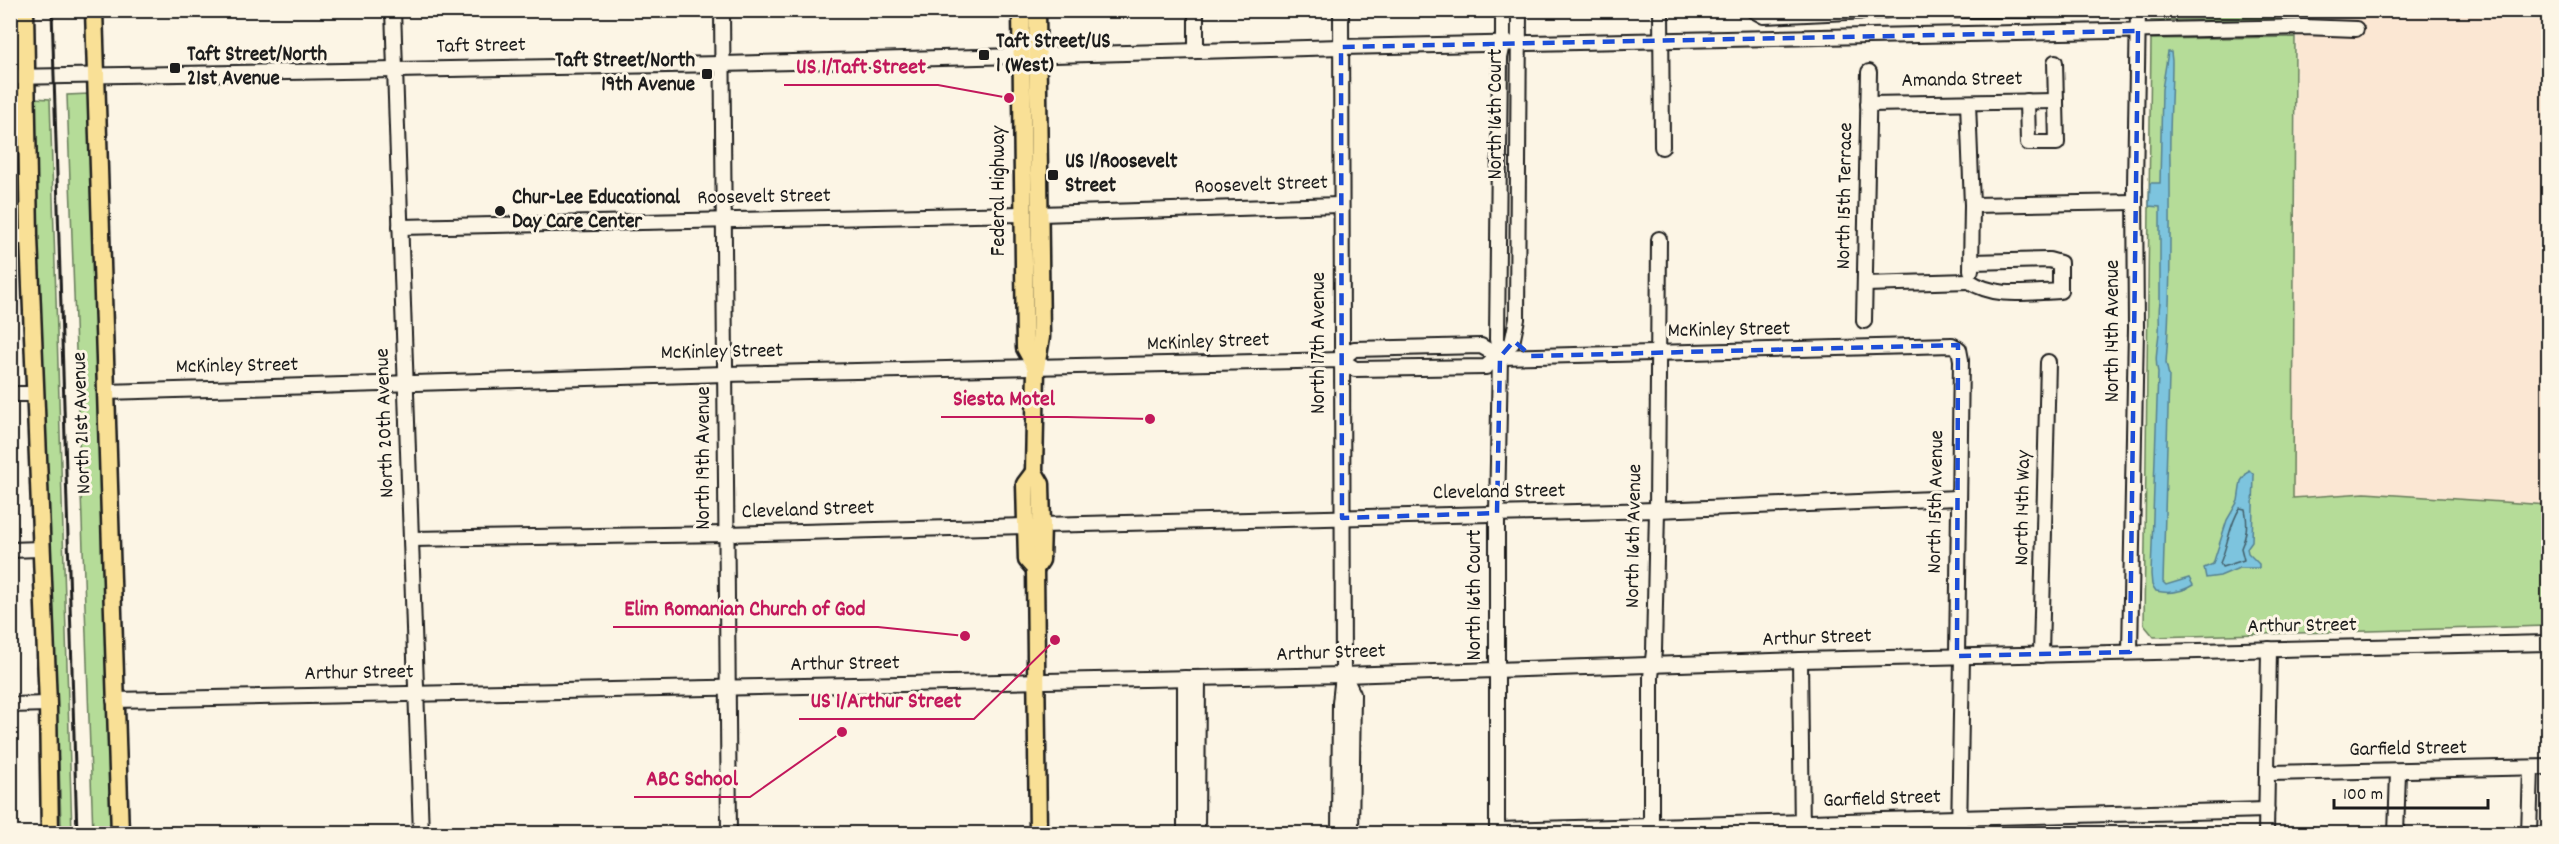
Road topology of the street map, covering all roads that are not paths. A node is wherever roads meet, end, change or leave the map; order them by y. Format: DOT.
graph roads {
  1 [pos="25,10"];
  2 [pos="94,10"];
  3 [pos="393,10"];
  4 [pos="722,10"];
  5 [pos="1021,10"];
  6 [pos="1037,10"];
  7 [pos="1196,10"];
  8 [pos="1341,10"];
  9 [pos="1503,10"];
  10 [pos="1519,10"];
  11 [pos="1661,10"];
  12 [pos="1753,10"];
  13 [pos="1889,10"];
  14 [pos="1931,10"];
  15 [pos="2060,10"];
  16 [pos="2138,10"];
  17 [pos="1951,11"];
  18 [pos="2356,29"];
  19 [pos="2138,31"];
  20 [pos="1660,40"];
  21 [pos="1503,44"];
  22 [pos="1519,44"];
  23 [pos="1341,47"];
  24 [pos="1196,51"];
  25 [pos="1029,56"];
  26 [pos="2055,62"];
  27 [pos="723,64"];
  28 [pos="395,70"];
  29 [pos="1869,72"];
  30 [pos="96,76"];
  31 [pos="19,77"];
  32 [pos="2027,101"];
  33 [pos="2056,101"];
  34 [pos="1968,103"];
  35 [pos="1868,104"];
  36 [pos="1662,147"];
  37 [pos="2135,202"];
  38 [pos="1340,205"];
  39 [pos="1972,205"];
  40 [pos="1022,214"];
  41 [pos="1040,214"];
  42 [pos="723,220"];
  43 [pos="400,227"];
  44 [pos="10,237"];
  45 [pos="29,237"];
  46 [pos="1659,239"];
  47 [pos="1972,262"];
  48 [pos="1969,281"];
  49 [pos="1865,284"];
  50 [pos="1864,321"];
  51 [pos="1516,331"];
  52 [pos="1959,349"];
  53 [pos="1658,353"];
  54 [pos="1531,356"];
  55 [pos="1500,357"];
  56 [pos="1341,360"];
  57 [pos="2048,362"];
  58 [pos="1036,368"];
  59 [pos="725,374"];
  60 [pos="405,384"];
  61 [pos="105,392"];
  62 [pos="10,394"];
  63 [pos="35,394"];
  64 [pos="1958,498"];
  65 [pos="1657,510"];
  66 [pos="1497,513"];
  67 [pos="1342,518"];
  68 [pos="1034,525"];
  69 [pos="727,534"];
  70 [pos="411,539"];
  71 [pos="40,549"];
  72 [pos="10,550"];
  73 [pos="2548,643"];
  74 [pos="2269,649"];
  75 [pos="2130,652"];
  76 [pos="2041,655"];
  77 [pos="1959,656"];
  78 [pos="1800,660"];
  79 [pos="1651,665"];
  80 [pos="1497,668"];
  81 [pos="1344,675"];
  82 [pos="1191,678"];
  83 [pos="1036,682"];
  84 [pos="728,688"];
  85 [pos="416,693"];
  86 [pos="114,700"];
  87 [pos="48,704"];
  88 [pos="10,705"];
  89 [pos="2548,767"];
  90 [pos="2531,768"];
  91 [pos="2268,772"];
  92 [pos="2398,772"];
  93 [pos="2267,810"];
  94 [pos="1960,818"];
  95 [pos="1802,828"];
  96 [pos="1651,830"];
  97 [pos="1497,832"];
  98 [pos="50,834"];
  99 [pos="120,834"];
  100 [pos="421,834"];
  101 [pos="729,834"];
  102 [pos="1038,834"];
  103 [pos="1185,834"];
  104 [pos="1197,834"];
  105 [pos="1339,834"];
  106 [pos="1351,834"];
  107 [pos="1959,834"];
  108 [pos="2266,834"];
  109 [pos="2396,834"];
  110 [pos="2529,834"];
  1 -- 31 [label="main road"];
  2 -- 30 [label="main road, North 21st Avenue"];
  3 -- 28 [label="street, North 20th Avenue"];
  4 -- 27 [label="street, North 19th Avenue"];
  5 -- 25 [label="main road, Federal Highway"];
  6 -- 25 [label="main road, Federal Highway"];
  7 -- 24 [label="street"];
  8 -- 23 [label="street, North 17th Avenue"];
  9 -- 21 [label="street, North 16th Court"];
  10 -- 22 [label="street, North 16th Court"];
  11 -- 20 [label="street"];
  12 -- 13 [label="street"];
  14 -- 17 [label="street"];
  15 -- 17 [label="street"];
  16 -- 19 [label="street, North 14th Avenue"];
  18 -- 19 [label="street, Taft Street"];
  19 -- 20 [label="street, Taft Street"];
  19 -- 37 [label="street, North 14th Avenue"];
  20 -- 22 [label="street, Taft Street"];
  20 -- 36 [label="street"];
  21 -- 22 [label="street, Taft Street"];
  21 -- 23 [label="street, Taft Street"];
  21 -- 55 [label="street, North 16th Court"];
  22 -- 51 [label="street, North 16th Court"];
  23 -- 24 [label="street, Taft Street"];
  23 -- 38 [label="street, North 17th Avenue"];
  24 -- 25 [label="street, Taft Street"];
  25 -- 27 [label="street, Taft Street"];
  25 -- 40 [label="main road, Federal Highway"];
  25 -- 41 [label="main road, Federal Highway"];
  26 -- 33 [label="street"];
  27 -- 28 [label="street, Taft Street"];
  27 -- 42 [label="street, North 19th Avenue"];
  28 -- 30 [label="street, Taft Street"];
  28 -- 43 [label="street, North 20th Avenue"];
  29 -- 35 [label="street, North 15th Terrace"];
  30 -- 31 [label="street, Taft Street"];
  30 -- 61 [label="main road, North 21st Avenue"];
  31 -- 45 [label="main road"];
  32 -- 33 [label="street, Amanda Street"];
  32 -- 33 [label="street"];
  32 -- 34 [label="street, Amanda Street"];
  34 -- 35 [label="street, Amanda Street"];
  34 -- 39 [label="street"];
  35 -- 49 [label="street, North 15th Terrace"];
  37 -- 39 [label="street"];
  37 -- 75 [label="street, North 14th Avenue"];
  38 -- 41 [label="street, Roosevelt Street"];
  38 -- 56 [label="street, North 17th Avenue"];
  39 -- 47 [label="street"];
  40 -- 42 [label="street, Roosevelt Street"];
  40 -- 58 [label="main road, Federal Highway"];
  41 -- 58 [label="main road, Federal Highway"];
  42 -- 43 [label="street, Roosevelt Street"];
  42 -- 59 [label="street, North 19th Avenue"];
  43 -- 60 [label="street, North 20th Avenue"];
  44 -- 45 [label="street"];
  45 -- 63 [label="main road"];
  46 -- 53 [label="street, North 16th Avenue"];
  47 -- 48 [label="street"];
  47 -- 48 [label="street"];
  48 -- 49 [label="street"];
  49 -- 50 [label="street, North 15th Terrace"];
  51 -- 54 [label="street"];
  51 -- 55 [label="street"];
  52 -- 53 [label="street, McKinley Street"];
  52 -- 64 [label="street, North 15th Avenue"];
  53 -- 54 [label="street, McKinley Street"];
  53 -- 65 [label="street, North 16th Avenue"];
  54 -- 55 [label="street, McKinley Street"];
  55 -- 56 [label="street, McKinley Street"];
  55 -- 56 [label="street, McKinley Street"];
  55 -- 66 [label="street, North 16th Court"];
  56 -- 58 [label="street, McKinley Street"];
  56 -- 67 [label="street, North 17th Avenue"];
  57 -- 76 [label="street, North 14th Way"];
  58 -- 59 [label="street, McKinley Street"];
  58 -- 68 [label="main road, Federal Highway"];
  59 -- 60 [label="street, McKinley Street"];
  59 -- 69 [label="street, North 19th Avenue"];
  60 -- 61 [label="street, McKinley Street"];
  60 -- 70 [label="street, North 20th Avenue"];
  61 -- 86 [label="main road, North 21st Avenue"];
  62 -- 63 [label="street"];
  63 -- 71 [label="main road"];
  64 -- 65 [label="street, Cleveland Street"];
  64 -- 77 [label="street, North 15th Avenue"];
  65 -- 66 [label="street, Cleveland Street"];
  65 -- 79 [label="street, North 16th Avenue"];
  66 -- 67 [label="street, Cleveland Street"];
  66 -- 80 [label="street, North 16th Court"];
  67 -- 68 [label="street, Cleveland Street"];
  67 -- 81 [label="street, North 17th Avenue"];
  68 -- 69 [label="street, Cleveland Street"];
  68 -- 83 [label="main road, Federal Highway"];
  69 -- 70 [label="street, Cleveland Street"];
  69 -- 84 [label="street, North 19th Avenue"];
  70 -- 85 [label="street, North 20th Avenue"];
  71 -- 72 [label="street"];
  71 -- 87 [label="main road"];
  73 -- 74 [label="street, Arthur Street"];
  74 -- 75 [label="street, Arthur Street"];
  74 -- 91 [label="street"];
  75 -- 76 [label="street, Arthur Street"];
  76 -- 77 [label="street, Arthur Street"];
  77 -- 78 [label="street, Arthur Street"];
  77 -- 94 [label="street, North 15th Avenue"];
  78 -- 79 [label="street, Arthur Street"];
  78 -- 95 [label="street"];
  79 -- 80 [label="street, Arthur Street"];
  79 -- 96 [label="street, North 16th Avenue"];
  80 -- 81 [label="street, Arthur Street"];
  80 -- 97 [label="street, North 16th Court"];
  81 -- 82 [label="street, Arthur Street"];
  81 -- 105 [label="street, North 17th Avenue"];
  81 -- 106 [label="street, North 17th Avenue"];
  82 -- 83 [label="street, Arthur Street"];
  82 -- 103 [label="street"];
  82 -- 104 [label="street"];
  83 -- 84 [label="street, Arthur Street"];
  83 -- 102 [label="main road, Federal Highway"];
  84 -- 85 [label="street, Arthur Street"];
  84 -- 101 [label="street, North 19th Avenue"];
  85 -- 86 [label="street, Arthur Street"];
  85 -- 100 [label="street, North 20th Avenue"];
  86 -- 99 [label="main road, North 21st Avenue"];
  87 -- 88 [label="street"];
  87 -- 98 [label="main road"];
  89 -- 90 [label="street, Garfield Street"];
  90 -- 92 [label="street, Garfield Street"];
  90 -- 110 [label="street"];
  91 -- 92 [label="street, Garfield Street"];
  91 -- 93 [label="street"];
  92 -- 109 [label="street"];
  93 -- 94 [label="street, Garfield Street"];
  93 -- 108 [label="street"];
  94 -- 95 [label="street, Garfield Street"];
  94 -- 107 [label="street, North 15th Avenue"];
  95 -- 96 [label="street, Garfield Street"];
  96 -- 97 [label="street, Garfield Street"];
}
